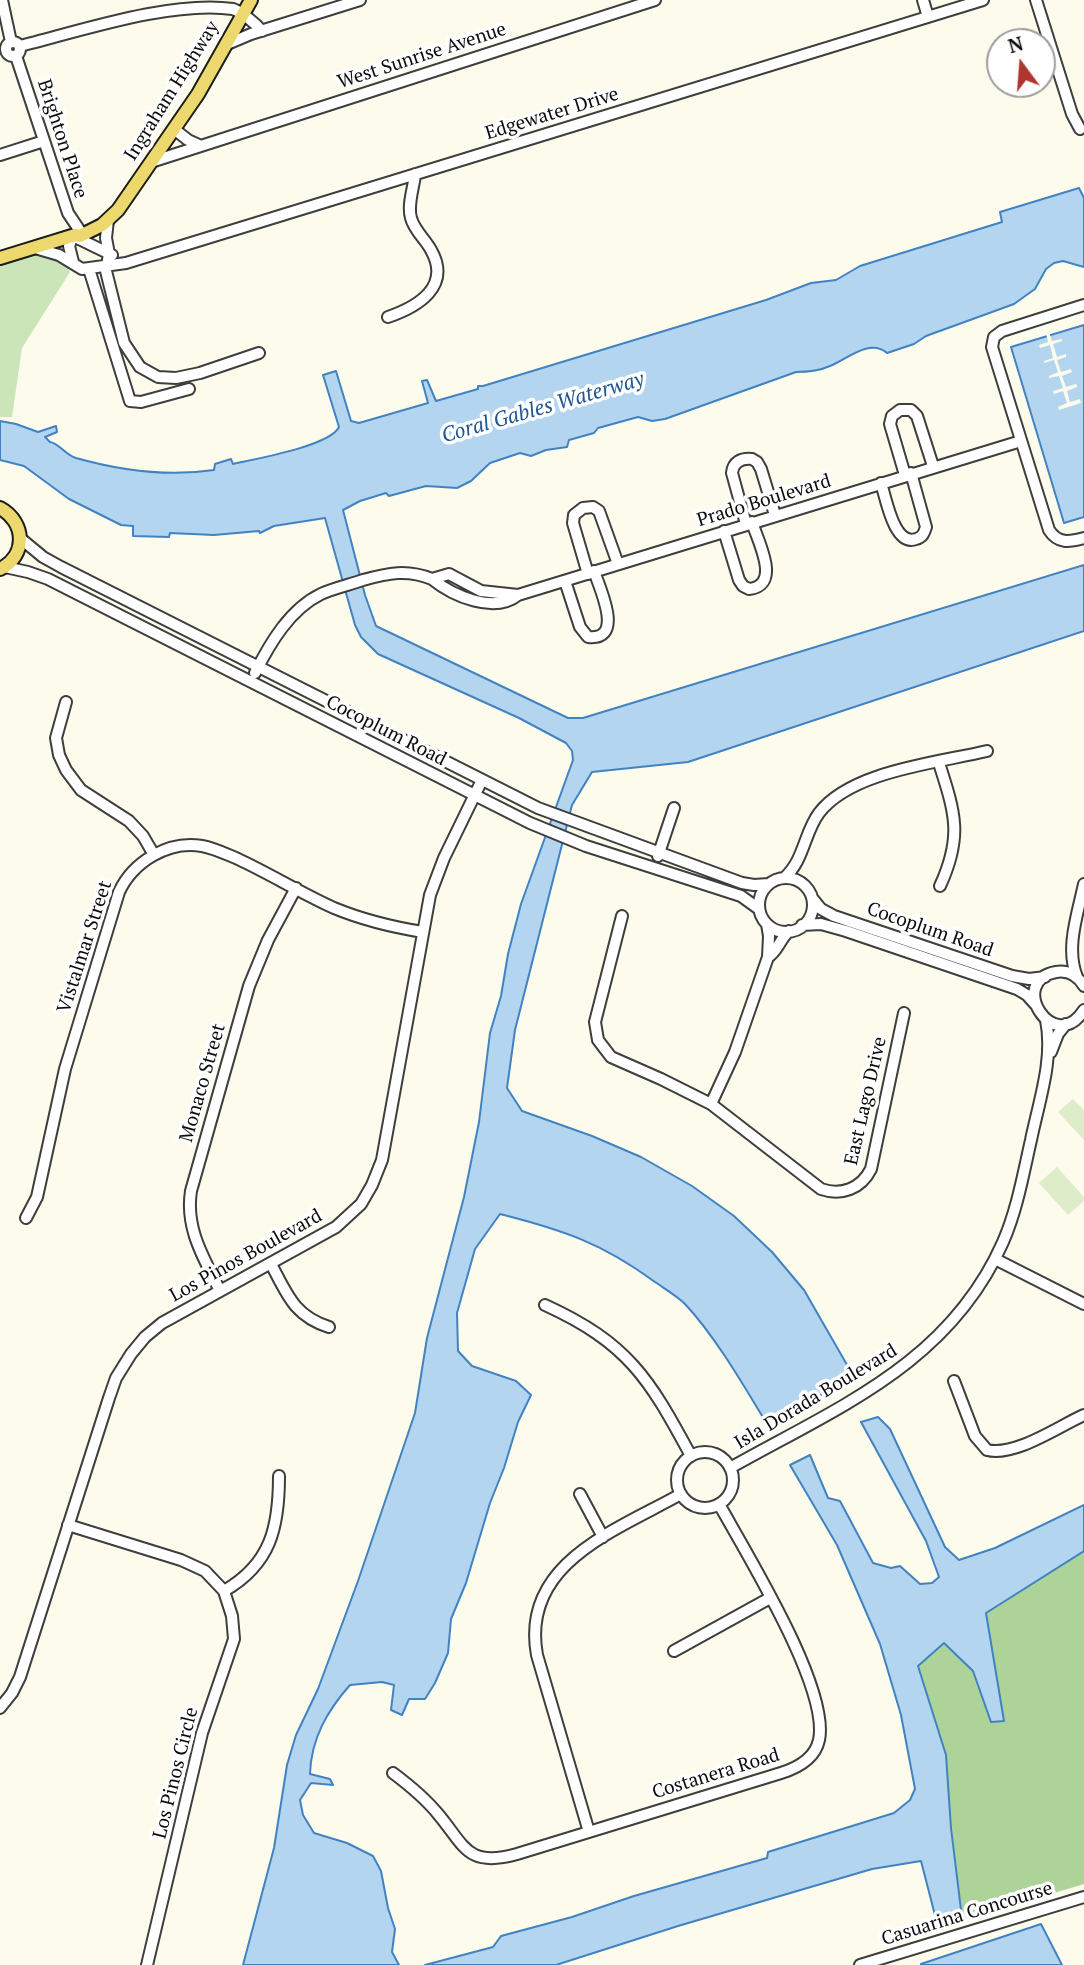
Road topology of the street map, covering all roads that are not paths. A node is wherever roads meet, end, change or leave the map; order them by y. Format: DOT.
graph roads {
  1 [pos="2,0"];
  2 [pos="251,0"];
  3 [pos="360,0"];
  4 [pos="655,0"];
  5 [pos="923,0"];
  6 [pos="983,0"];
  7 [pos="1037,0"];
  8 [pos="928,17"];
  9 [pos="240,20"];
  10 [pos="262,31"];
  11 [pos="251,34"];
  12 [pos="225,45"];
  13 [pos="11,50"];
  14 [pos="1080,128"];
  15 [pos="171,134"];
  16 [pos="44,141"];
  17 [pos="196,146"];
  18 [pos="0,155"];
  19 [pos="151,162"];
  20 [pos="415,174"];
  21 [pos="124,200"];
  22 [pos="108,220"];
  23 [pos="76,234"];
  24 [pos="35,248"];
  25 [pos="0,258"];
  26 [pos="73,262"];
  27 [pos="101,265"];
  28 [pos="1084,305"];
  29 [pos="388,317"];
  30 [pos="259,353"];
  31 [pos="189,389"];
  32 [pos="1021,441"];
  33 [pos="933,467"];
  34 [pos="908,474"];
  35 [pos="881,483"];
  36 [pos="0,508"];
  37 [pos="775,515"];
  38 [pos="749,523"];
  39 [pos="724,531"];
  40 [pos="20,538"];
  41 [pos="1084,538"];
  42 [pos="618,564"];
  43 [pos="1,569"];
  44 [pos="591,573"];
  45 [pos="565,581"];
  46 [pos="258,667"];
  47 [pos="250,681"];
  48 [pos="66,702"];
  49 [pos="987,751"];
  50 [pos="939,762"];
  51 [pos="482,780"];
  52 [pos="474,796"];
  53 [pos="674,808"];
  54 [pos="803,850"];
  55 [pos="659,852"];
  56 [pos="154,855"];
  57 [pos="653,868"];
  58 [pos="784,878"];
  59 [pos="769,884"];
  60 [pos="1084,884"];
  61 [pos="805,886"];
  62 [pos="940,886"];
  63 [pos="296,888"];
  64 [pos="811,898"];
  65 [pos="759,909"];
  66 [pos="622,916"];
  67 [pos="767,924"];
  68 [pos="803,925"];
  69 [pos="789,931"];
  70 [pos="423,932"];
  71 [pos="1073,939"];
  72 [pos="768,957"];
  73 [pos="1050,974"];
  74 [pos="1080,982"];
  75 [pos="1035,1004"];
  76 [pos="1084,1010"];
  77 [pos="904,1013"];
  78 [pos="1046,1020"];
  79 [pos="1066,1024"];
  80 [pos="1049,1054"];
  81 [pos="711,1104"];
  82 [pos="26,1217"];
  83 [pos="995,1259"];
  84 [pos="271,1264"];
  85 [pos="220,1291"];
  86 [pos="1084,1304"];
  87 [pos="545,1305"];
  88 [pos="329,1327"];
  89 [pos="954,1381"];
  90 [pos="1084,1415"];
  91 [pos="691,1456"];
  92 [pos="730,1468"];
  93 [pos="279,1476"];
  94 [pos="580,1494"];
  95 [pos="681,1494"];
  96 [pos="719,1504"];
  97 [pos="68,1525"];
  98 [pos="603,1537"];
  99 [pos="224,1591"];
  100 [pos="770,1598"];
  101 [pos="674,1651"];
  102 [pos="0,1708"];
  103 [pos="393,1773"];
  104 [pos="589,1832"];
  105 [pos="1084,1897"];
  106 [pos="147,1965"];
  107 [pos="860,1965"];
  1 -- 13 [label="street, Brighton Place"];
  2 -- 9 [label="main road, Ingraham Highway"];
  3 -- 10 [label="street"];
  4 -- 17 [label="street, West Sunrise Avenue"];
  5 -- 8 [label="street"];
  6 -- 8 [label="street, Edgewater Drive"];
  7 -- 14 [label="street"];
  8 -- 20 [label="street, Edgewater Drive"];
  9 -- 10 [label="street"];
  9 -- 11 [label="street"];
  9 -- 12 [label="main road, Ingraham Highway"];
  9 -- 13 [label="street"];
  10 -- 11 [label="street"];
  11 -- 12 [label="street"];
  12 -- 15 [label="main road, Ingraham Highway"];
  13 -- 16 [label="street, Brighton Place"];
  15 -- 17 [label="street"];
  15 -- 19 [label="main road, Ingraham Highway"];
  16 -- 18 [label="street"];
  16 -- 23 [label="street, Brighton Place"];
  17 -- 19 [label="street, West Sunrise Avenue"];
  19 -- 21 [label="main road, Ingraham Highway"];
  20 -- 27 [label="street, Edgewater Drive"];
  20 -- 29 [label="street"];
  21 -- 22 [label="main road, Ingraham Highway"];
  21 -- 23 [label="main road, Ingraham Highway"];
  22 -- 23 [label="main road, Ingraham Highway"];
  22 -- 27 [label="street"];
  23 -- 24 [label="main road"];
  23 -- 26 [label="street"];
  23 -- 27 [label="street"];
  24 -- 25 [label="main road"];
  24 -- 26 [label="street, Edgewater Drive"];
  26 -- 27 [label="street, Edgewater Drive"];
  27 -- 30 [label="street"];
  27 -- 31 [label="street"];
  28 -- 32 [label="street"];
  32 -- 33 [label="street, Prado Boulevard"];
  32 -- 41 [label="street"];
  33 -- 34 [label="street, Prado Boulevard"];
  33 -- 34 [label="street"];
  34 -- 35 [label="street, Prado Boulevard"];
  34 -- 35 [label="street"];
  35 -- 37 [label="street, Prado Boulevard"];
  36 -- 40 [label="main road"];
  37 -- 38 [label="street, Prado Boulevard"];
  37 -- 38 [label="street"];
  38 -- 39 [label="street, Prado Boulevard"];
  38 -- 39 [label="street"];
  39 -- 42 [label="street, Prado Boulevard"];
  40 -- 43 [label="main road"];
  40 -- 46 [label="street, Cocoplum Road"];
  42 -- 44 [label="street, Prado Boulevard"];
  42 -- 44 [label="street"];
  43 -- 47 [label="street, Cocoplum Road"];
  44 -- 45 [label="street, Prado Boulevard"];
  44 -- 45 [label="street"];
  45 -- 46 [label="street, Prado Boulevard"];
  46 -- 47 [label="street, Prado Boulevard"];
  46 -- 51 [label="street, Cocoplum Road"];
  47 -- 52 [label="street, Cocoplum Road"];
  48 -- 56 [label="street"];
  49 -- 50 [label="street"];
  50 -- 54 [label="street"];
  50 -- 62 [label="street"];
  51 -- 52 [label="street, Los Pinos Boulevard"];
  51 -- 55 [label="street, Cocoplum Road"];
  52 -- 57 [label="street, Cocoplum Road"];
  52 -- 70 [label="street, Los Pinos Boulevard"];
  53 -- 55 [label="street"];
  54 -- 58 [label="street"];
  54 -- 61 [label="street"];
  55 -- 57 [label="street"];
  55 -- 59 [label="street, Cocoplum Road"];
  56 -- 63 [label="street, Vistalmar Street"];
  56 -- 82 [label="street, Vistalmar Street"];
  57 -- 65 [label="street, Cocoplum Road"];
  58 -- 59 [label="street, Cocoplum Road"];
  58 -- 61 [label="street"];
  59 -- 65 [label="street"];
  60 -- 71 [label="street"];
  61 -- 64 [label="street, Cocoplum Road"];
  63 -- 70 [label="street, Vistalmar Street"];
  63 -- 85 [label="street, Monaco Street"];
  64 -- 68 [label="street"];
  64 -- 73 [label="street, Cocoplum Road"];
  65 -- 67 [label="street"];
  66 -- 81 [label="street"];
  67 -- 69 [label="street"];
  67 -- 72 [label="street"];
  68 -- 69 [label="street, Cocoplum Road"];
  68 -- 75 [label="street, Cocoplum Road"];
  69 -- 72 [label="street"];
  70 -- 84 [label="street, Los Pinos Boulevard"];
  71 -- 73 [label="street"];
  71 -- 74 [label="street"];
  72 -- 81 [label="street"];
  73 -- 74 [label="street, Cocoplum Road"];
  73 -- 75 [label="street"];
  75 -- 78 [label="street"];
  76 -- 79 [label="street"];
  77 -- 81 [label="street, East Lago Drive"];
  78 -- 79 [label="street"];
  78 -- 80 [label="street, Isla Dorada Boulevard"];
  79 -- 80 [label="street, Isla Dorada Boulevard"];
  80 -- 83 [label="street, Isla Dorada Boulevard"];
  83 -- 86 [label="street"];
  83 -- 92 [label="street, Isla Dorada Boulevard"];
  84 -- 85 [label="street, Los Pinos Boulevard"];
  84 -- 88 [label="street"];
  85 -- 97 [label="street, Los Pinos Boulevard"];
  87 -- 91 [label="street"];
  89 -- 90 [label="street"];
  91 -- 92 [label="street"];
  91 -- 95 [label="street"];
  92 -- 96 [label="street"];
  93 -- 99 [label="street"];
  94 -- 98 [label="street"];
  95 -- 96 [label="street"];
  95 -- 98 [label="street"];
  96 -- 100 [label="street, Costanera Road"];
  97 -- 99 [label="street"];
  97 -- 102 [label="street, Los Pinos Boulevard"];
  98 -- 104 [label="street"];
  99 -- 106 [label="street, Los Pinos Circle"];
  100 -- 101 [label="street"];
  100 -- 104 [label="street, Costanera Road"];
  103 -- 104 [label="street, Costanera Road"];
  105 -- 107 [label="street, Casuarina Concourse"];
}
